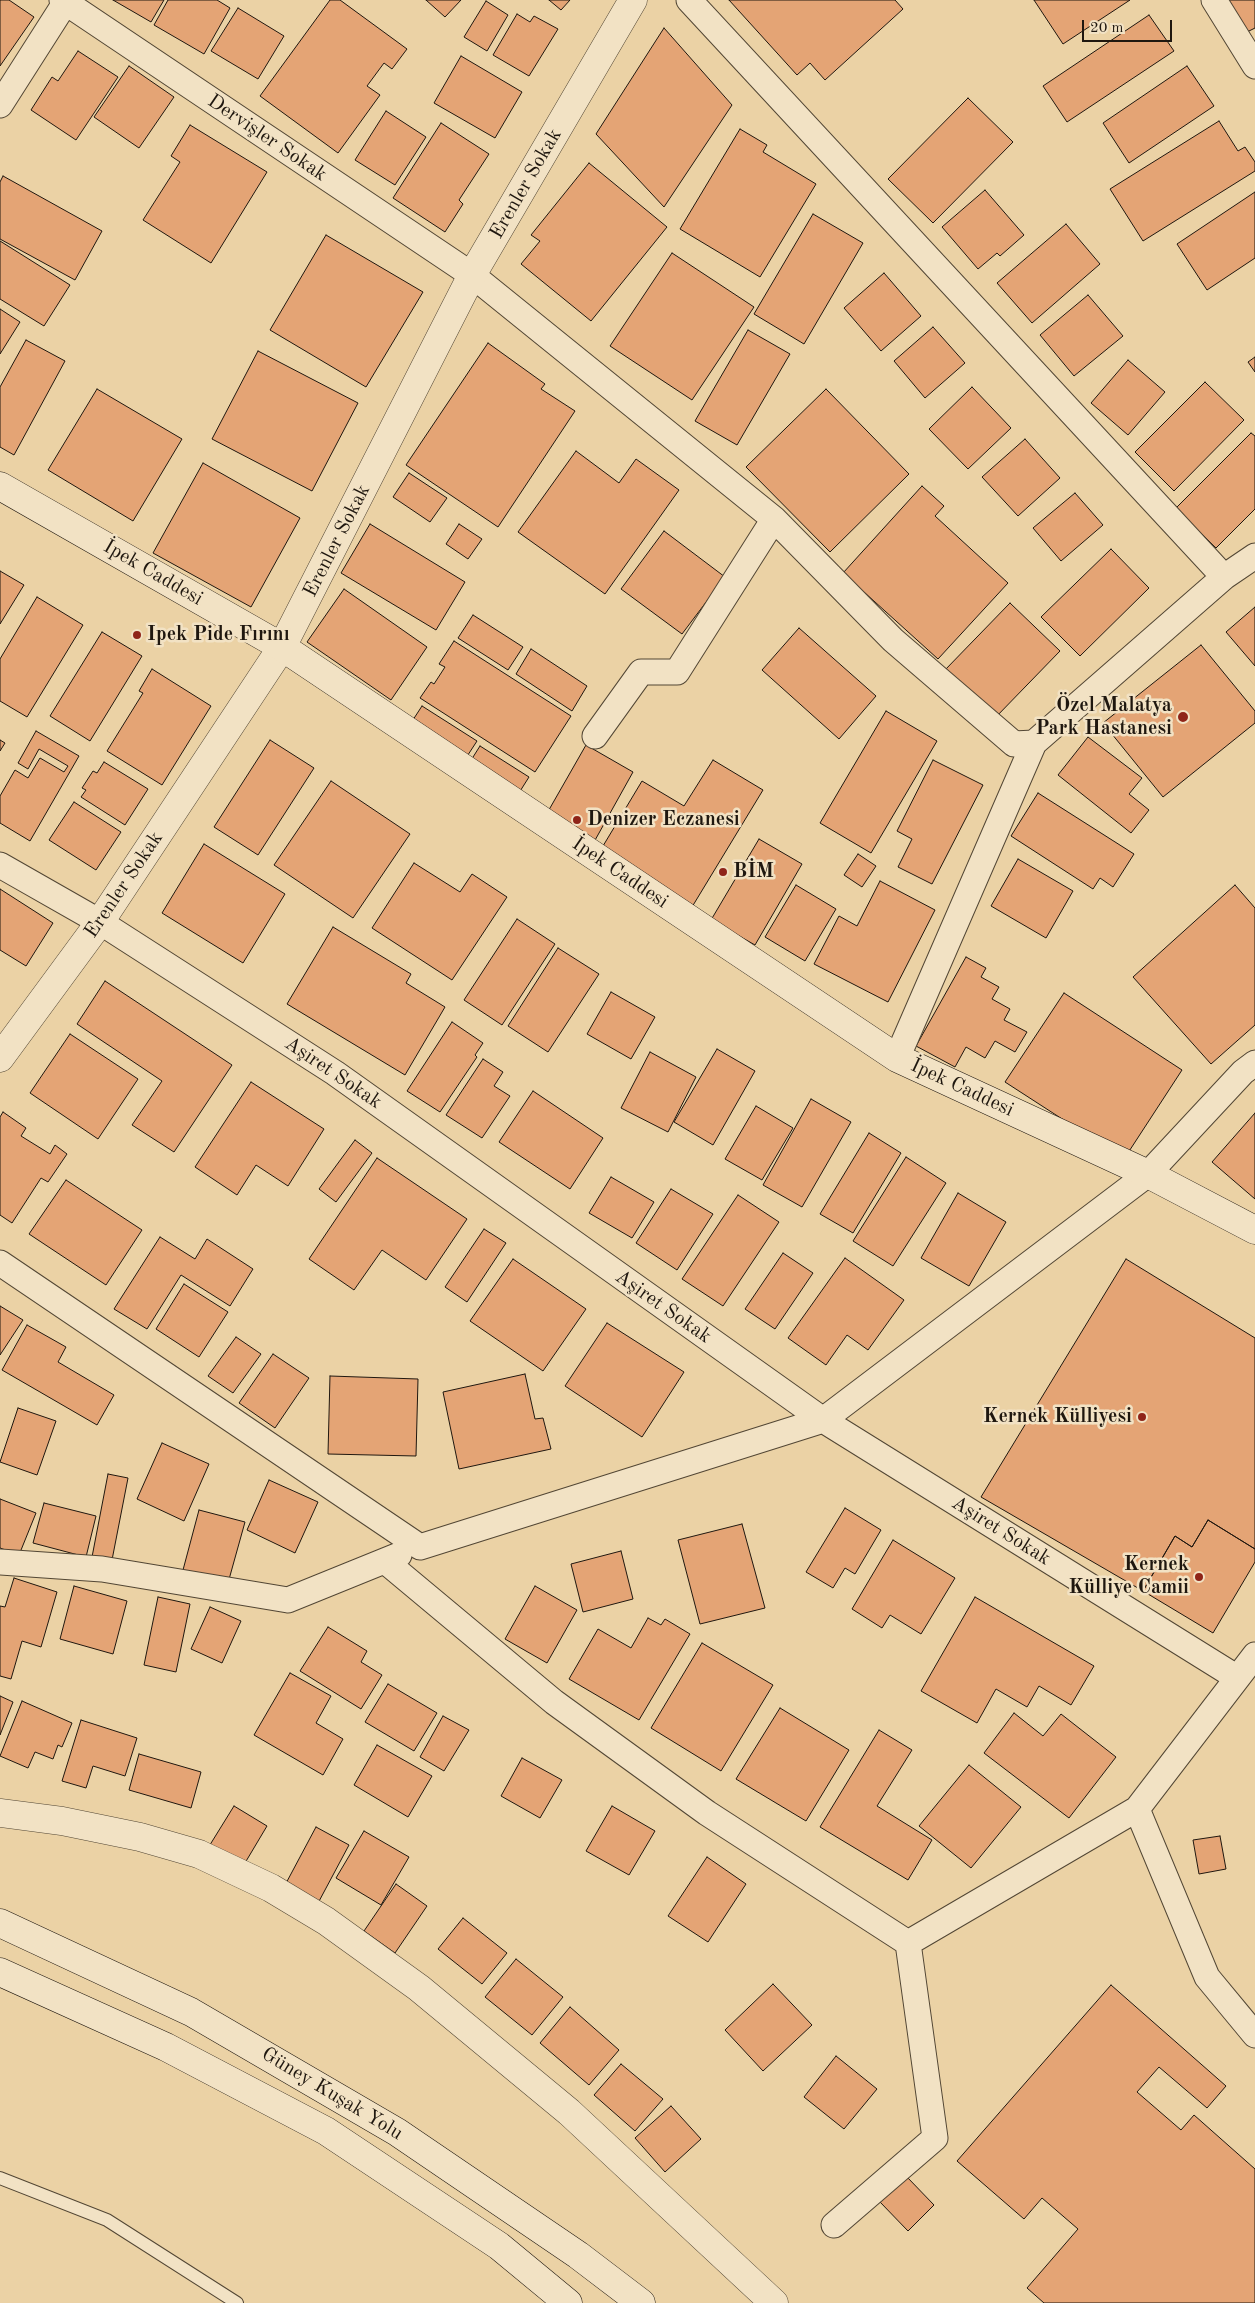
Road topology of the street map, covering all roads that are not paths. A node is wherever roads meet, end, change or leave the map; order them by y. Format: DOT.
graph roads {
  1 [pos="633,0"];
  2 [pos="689,0"];
  3 [pos="1214,0"];
  4 [pos="65,1"];
  5 [pos="1255,66"];
  6 [pos="0,105"];
  7 [pos="472,276"];
  8 [pos="0,486"];
  9 [pos="774,519"];
  10 [pos="1255,556"];
  11 [pos="1224,577"];
  12 [pos="282,647"];
  13 [pos="596,736"];
  14 [pos="1034,743"];
  15 [pos="0,865"];
  16 [pos="100,922"];
  17 [pos="0,1058"];
  18 [pos="897,1058"];
  19 [pos="1255,1063"];
  20 [pos="1148,1174"];
  21 [pos="1255,1230"];
  22 [pos="0,1263"];
  23 [pos="822,1420"];
  24 [pos="420,1546"];
  25 [pos="384,1561"];
  26 [pos="0,1562"];
  27 [pos="1255,1655"];
  28 [pos="1236,1677"];
  29 [pos="1137,1809"];
  30 [pos="0,1813"];
  31 [pos="0,1923"];
  32 [pos="908,1943"];
  33 [pos="0,1972"];
  34 [pos="1255,2035"];
  35 [pos="0,2178"];
  36 [pos="834,2225"];
  37 [pos="237,2303"];
  38 [pos="568,2303"];
  39 [pos="641,2303"];
  40 [pos="774,2303"];
  1 -- 7 [label="main road, Erenler Sokak"];
  2 -- 11 [label="street"];
  3 -- 5 [label="street"];
  4 -- 6 [label="street"];
  4 -- 7 [label="street, Dervişler Sokak"];
  7 -- 9 [label="street, Dervişler Sokak"];
  7 -- 12 [label="main road, Erenler Sokak"];
  8 -- 12 [label="main road, İpek Caddesi"];
  9 -- 13 [label="street"];
  9 -- 14 [label="street, Dervişler Sokak"];
  10 -- 11 [label="street"];
  11 -- 14 [label="street"];
  12 -- 16 [label="main road, Erenler Sokak"];
  12 -- 18 [label="main road, İpek Caddesi"];
  14 -- 18 [label="street"];
  15 -- 16 [label="street, Aşiret Sokak"];
  16 -- 17 [label="main road, Erenler Sokak"];
  16 -- 23 [label="street, Aşiret Sokak"];
  18 -- 20 [label="main road, İpek Caddesi"];
  19 -- 20 [label="street"];
  20 -- 21 [label="main road, İpek Caddesi"];
  20 -- 23 [label="street"];
  22 -- 24 [label="street"];
  23 -- 24 [label="street"];
  23 -- 28 [label="street, Aşiret Sokak"];
  24 -- 25 [label="street"];
  25 -- 26 [label="street"];
  25 -- 32 [label="street"];
  27 -- 28 [label="street"];
  28 -- 29 [label="street"];
  29 -- 32 [label="street"];
  29 -- 34 [label="street"];
  30 -- 40 [label="main road"];
  31 -- 39 [label="main road, Güney Kuşak Yolu"];
  32 -- 36 [label="street"];
  33 -- 38 [label="main road, Güney Kuşak Yolu"];
  35 -- 37 [label="lane"];
}
